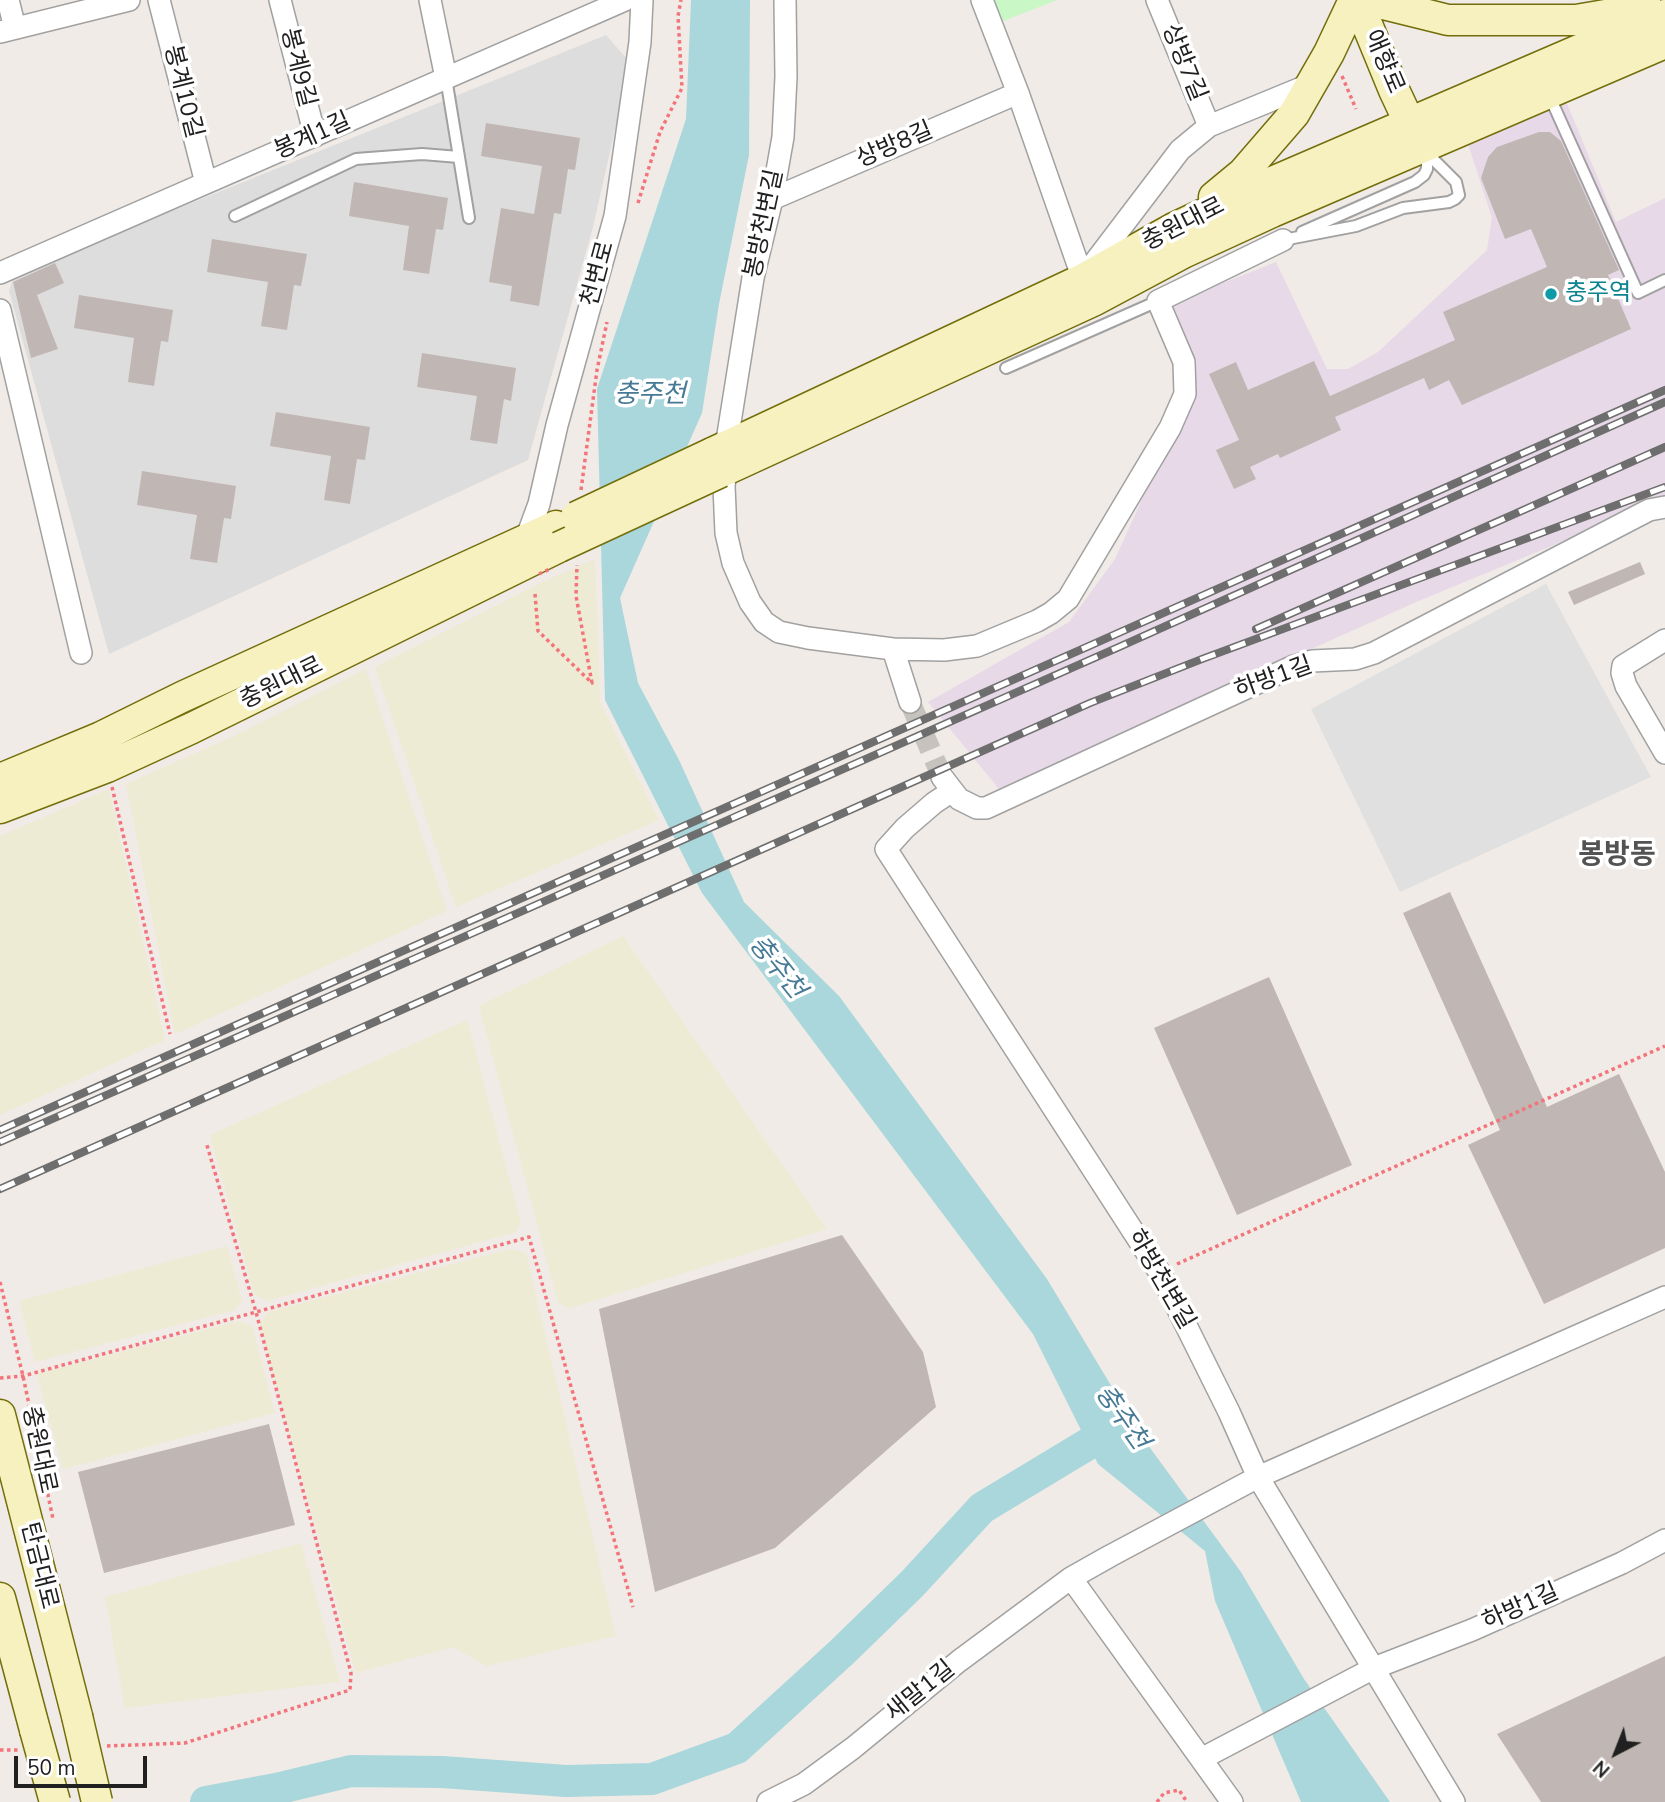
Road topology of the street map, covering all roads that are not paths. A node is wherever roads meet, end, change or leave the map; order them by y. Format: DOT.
graph roads {
  1 [pos="8,0"];
  2 [pos="129,0"];
  3 [pos="159,0"];
  4 [pos="280,0"];
  5 [pos="430,0"];
  6 [pos="625,0"];
  7 [pos="642,0"];
  8 [pos="785,0"];
  9 [pos="982,0"];
  10 [pos="1157,0"];
  11 [pos="1355,0"];
  12 [pos="1367,0"];
  13 [pos="1447,0"];
  14 [pos="1665,5"];
  15 [pos="1418,13"];
  16 [pos="1665,15"];
  17 [pos="8,30"];
  18 [pos="1665,43"];
  19 [pos="446,78"];
  20 [pos="1311,84"];
  21 [pos="1548,92"];
  22 [pos="1018,93"];
  23 [pos="1209,126"];
  24 [pos="315,136"];
  25 [pos="1416,136"];
  26 [pos="459,157"];
  27 [pos="205,183"];
  28 [pos="772,199"];
  29 [pos="235,216"];
  30 [pos="469,218"];
  31 [pos="1174,228"];
  32 [pos="1283,240"];
  33 [pos="0,273"];
  34 [pos="1083,279"];
  35 [pos="1665,280"];
  36 [pos="1158,301"];
  37 [pos="0,310"];
  38 [pos="1006,368"];
  39 [pos="721,460"];
  40 [pos="1657,509"];
  41 [pos="525,542"];
  42 [pos="564,543"];
  43 [pos="1665,640"];
  44 [pos="893,649"];
  45 [pos="80,653"];
  46 [pos="910,702"];
  47 [pos="1665,754"];
  48 [pos="0,779"];
  49 [pos="947,784"];
  50 [pos="0,808"];
  51 [pos="1665,1297"];
  52 [pos="0,1415"];
  53 [pos="1258,1477"];
  54 [pos="1665,1540"];
  55 [pos="1072,1578"];
  56 [pos="0,1598"];
  57 [pos="1374,1668"];
  58 [pos="1201,1759"];
  59 [pos="54,1802"];
  60 [pos="97,1802"];
  61 [pos="768,1802"];
  62 [pos="1232,1802"];
  63 [pos="1454,1802"];
  1 -- 17 [label="street"];
  2 -- 17 [label="street"];
  3 -- 27 [label="street, 봉계10길"];
  4 -- 24 [label="street, 봉계9길"];
  5 -- 19 [label="street"];
  6 -- 19 [label="street, 봉계1길"];
  7 -- 41 [label="street, 천변로"];
  8 -- 28 [label="street, 봉방천변길"];
  9 -- 22 [label="street"];
  10 -- 23 [label="street, 상방7길"];
  11 -- 20 [label="street"];
  11 -- 25 [label="street, 애향로"];
  12 -- 15 [label="street"];
  13 -- 15 [label="street"];
  14 -- 15 [label="street"];
  16 -- 25 [label="street, 충원대로"];
  18 -- 21 [label="street, 충원대로"];
  19 -- 24 [label="street, 봉계1길"];
  19 -- 26 [label="lane"];
  20 -- 23 [label="street, 상방7길"];
  20 -- 31 [label="street"];
  21 -- 25 [label="street, 충원대로"];
  21 -- 35 [label="lane"];
  22 -- 28 [label="street, 상방8길"];
  22 -- 34 [label="street"];
  23 -- 34 [label="street, 상방7길"];
  24 -- 27 [label="street, 봉계1길"];
  25 -- 31 [label="street, 충원대로"];
  25 -- 32 [label="lane"];
  25 -- 32 [label="lane"];
  25 -- 39 [label="street, 충원대로"];
  26 -- 29 [label="lane"];
  26 -- 30 [label="lane"];
  27 -- 33 [label="street, 봉계1길"];
  28 -- 39 [label="street, 봉방천변길"];
  31 -- 34 [label="street, 충원대로"];
  32 -- 36 [label="street"];
  34 -- 39 [label="street, 충원대로"];
  36 -- 38 [label="lane"];
  36 -- 44 [label="street"];
  37 -- 45 [label="street"];
  39 -- 42 [label="street, bridge"];
  39 -- 44 [label="street"];
  40 -- 49 [label="street, 하방1길"];
  41 -- 42 [label="street, 충원대로"];
  41 -- 48 [label="street, 충원대로"];
  42 -- 50 [label="street, 충원대로"];
  43 -- 47 [label="street"];
  44 -- 46 [label="street"];
  49 -- 53 [label="street, 하방천변길"];
  51 -- 53 [label="street, 새말1길"];
  52 -- 60 [label="street, 탄금대로, bridge"];
  53 -- 55 [label="street, 새말1길"];
  53 -- 57 [label="street, 하방천변길"];
  54 -- 57 [label="street, 하방1길"];
  55 -- 58 [label="street"];
  55 -- 61 [label="street, 새말1길"];
  56 -- 59 [label="street, 탄금대로, bridge"];
  57 -- 58 [label="street, 하방1길"];
  57 -- 63 [label="street, 하방천변길"];
  58 -- 62 [label="street"];
}
